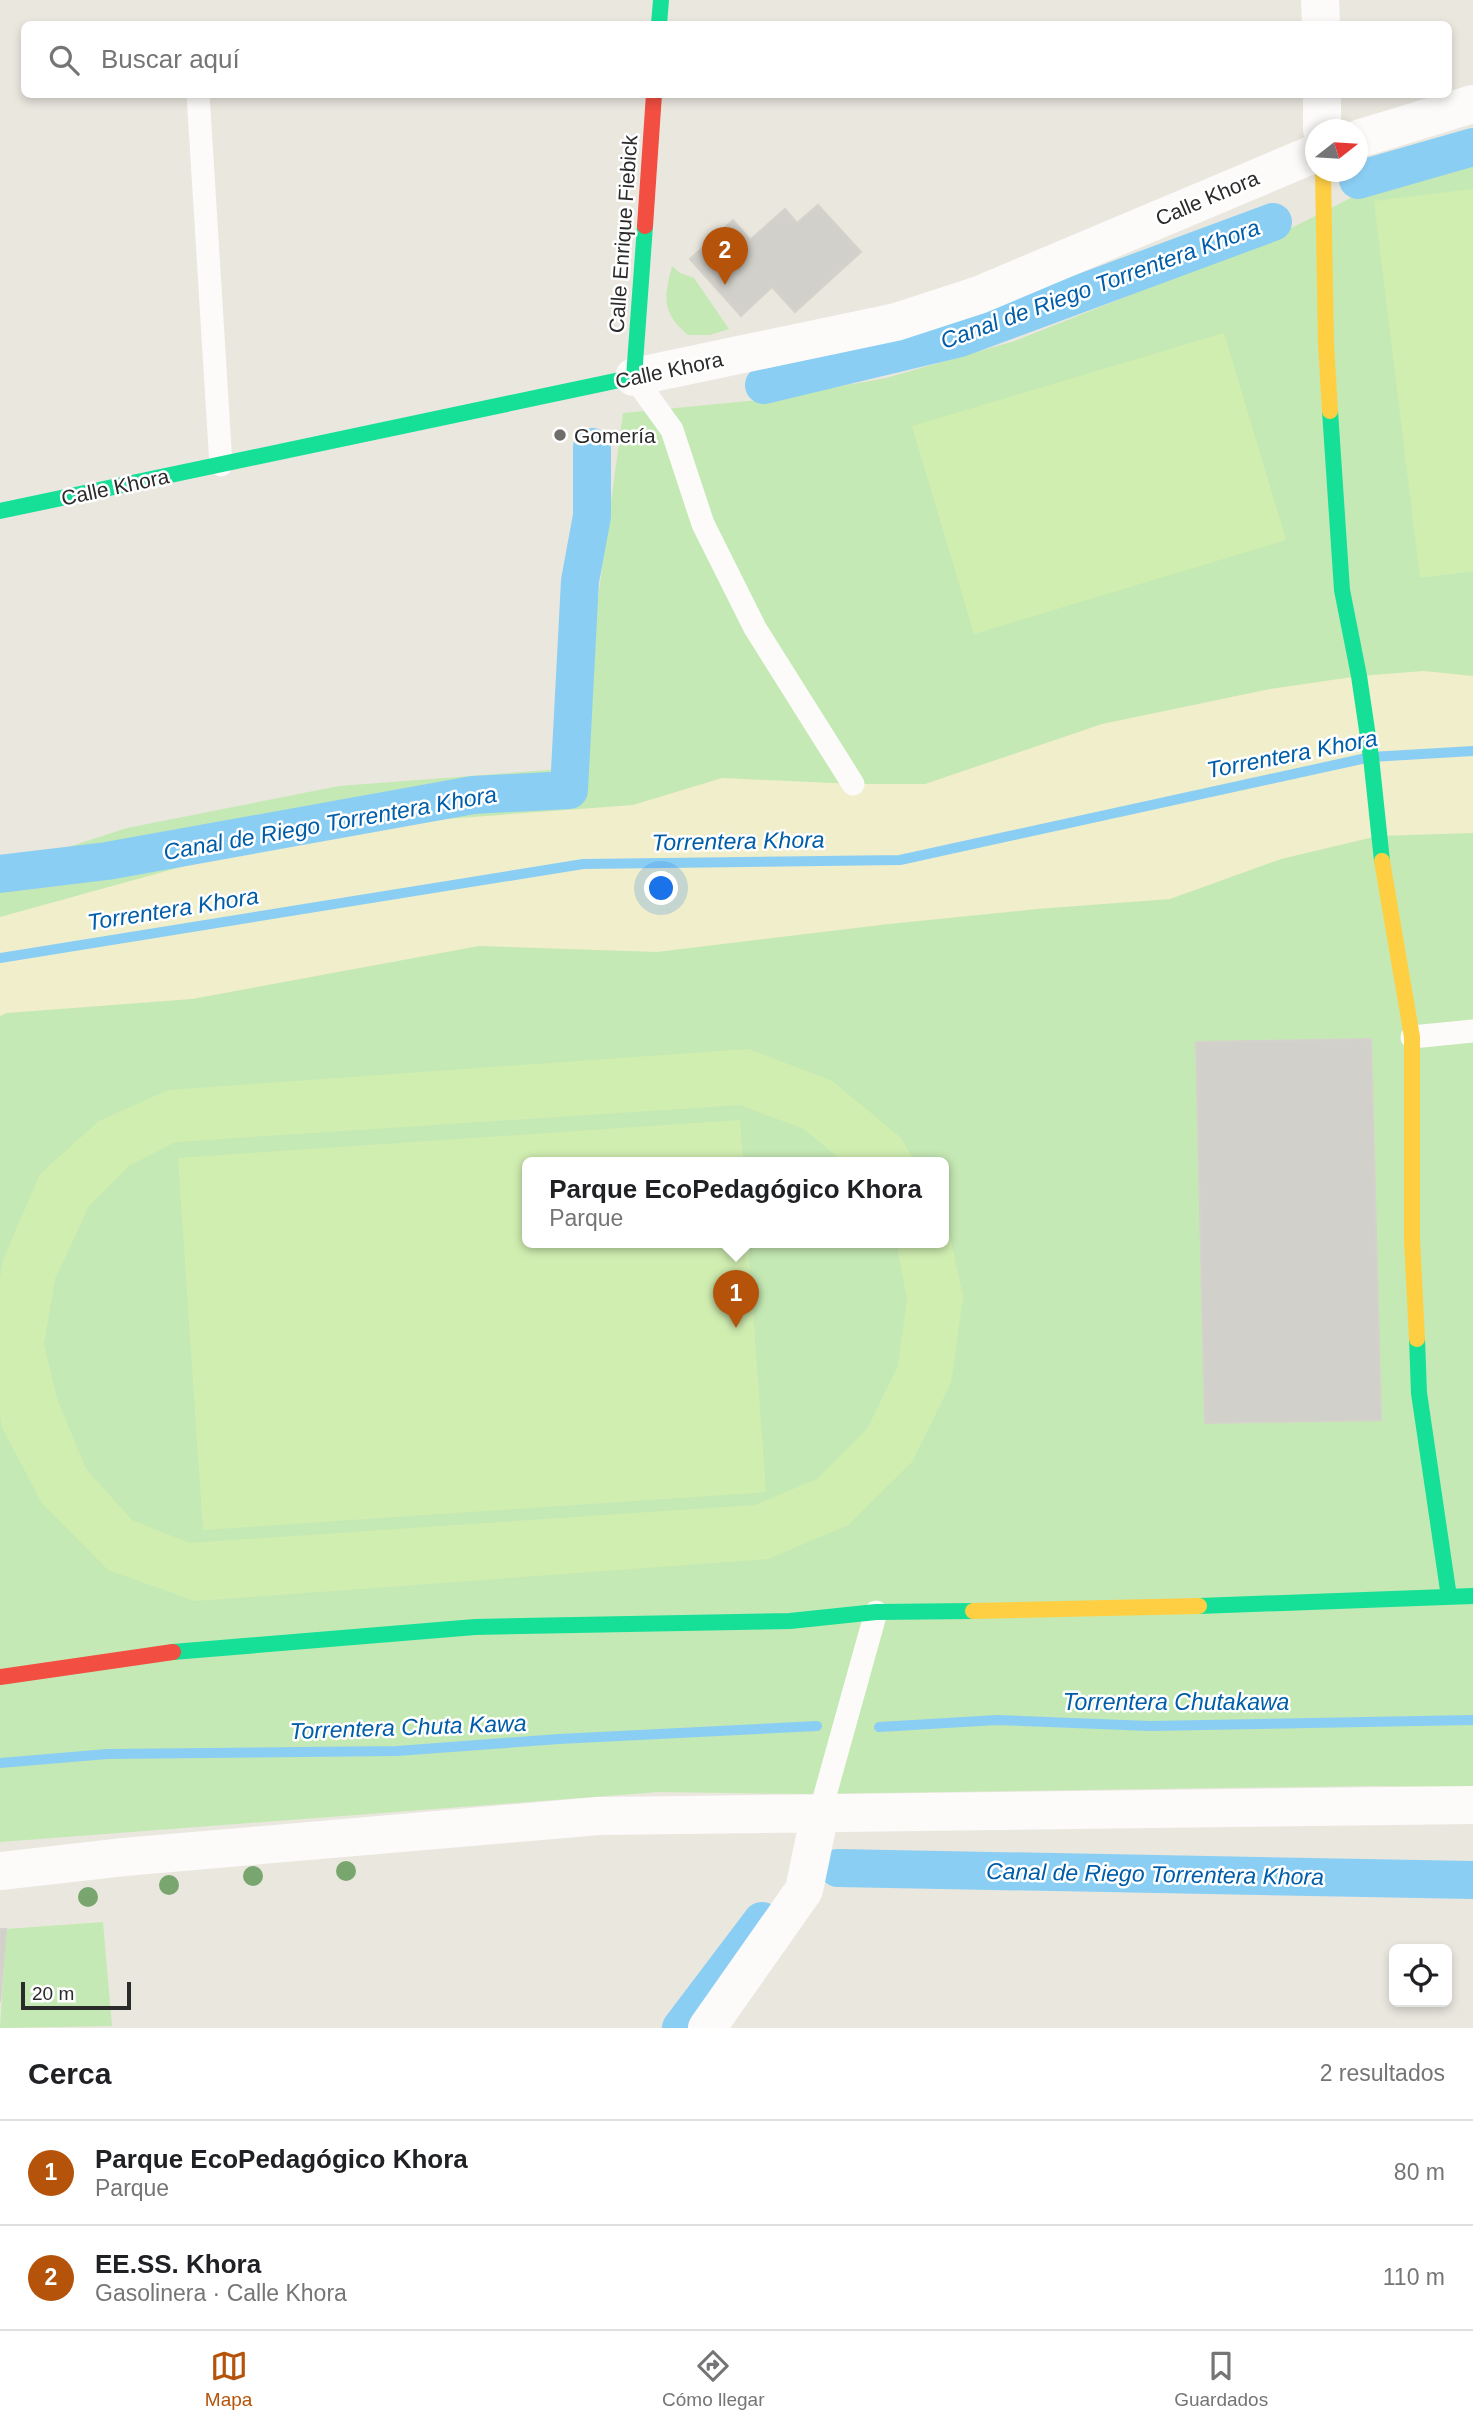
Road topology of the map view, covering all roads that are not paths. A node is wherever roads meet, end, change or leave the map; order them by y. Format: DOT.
graph roads {
  1 [pos="661,0"];
  2 [pos="1320,0"];
  3 [pos="659,21"];
  4 [pos="1321,21"];
  5 [pos="198,98"];
  6 [pos="654,98"];
  7 [pos="1322,98"];
  8 [pos="1473,104"];
  9 [pos="1322,119"];
  10 [pos="1368,136"];
  11 [pos="1305,157"];
  12 [pos="1323,182"];
  13 [pos="634,377"];
  14 [pos="221,465"];
  15 [pos="0,511"];
  16 [pos="853,784"];
  17 [pos="1473,1031"];
  18 [pos="1412,1037"];
  19 [pos="1473,1596"];
  20 [pos="1449,1597"];
  21 [pos="876,1612"];
  22 [pos="0,1677"];
  23 [pos="1473,1805"];
  24 [pos="820,1813"];
  25 [pos="0,1871"];
  26 [pos="707,2028"];
  1 -- 3 [label="street"];
  2 -- 4 [label="street"];
  5 -- 14 [label="lane"];
  6 -- 13 [label="street, Calle Enrique Fiebick"];
  7 -- 9 [label="street"];
  8 -- 10 [label="street"];
  11 -- 13 [label="street, Calle Khora"];
  12 -- 18 [label="street"];
  13 -- 14 [label="street, Calle Khora"];
  13 -- 16 [label="lane"];
  14 -- 15 [label="street, Calle Khora"];
  17 -- 18 [label="lane"];
  18 -- 20 [label="street"];
  19 -- 20 [label="street"];
  20 -- 21 [label="street"];
  21 -- 22 [label="street"];
  21 -- 24 [label="lane"];
  23 -- 24 [label="street"];
  24 -- 25 [label="street"];
  24 -- 26 [label="street"];
}
